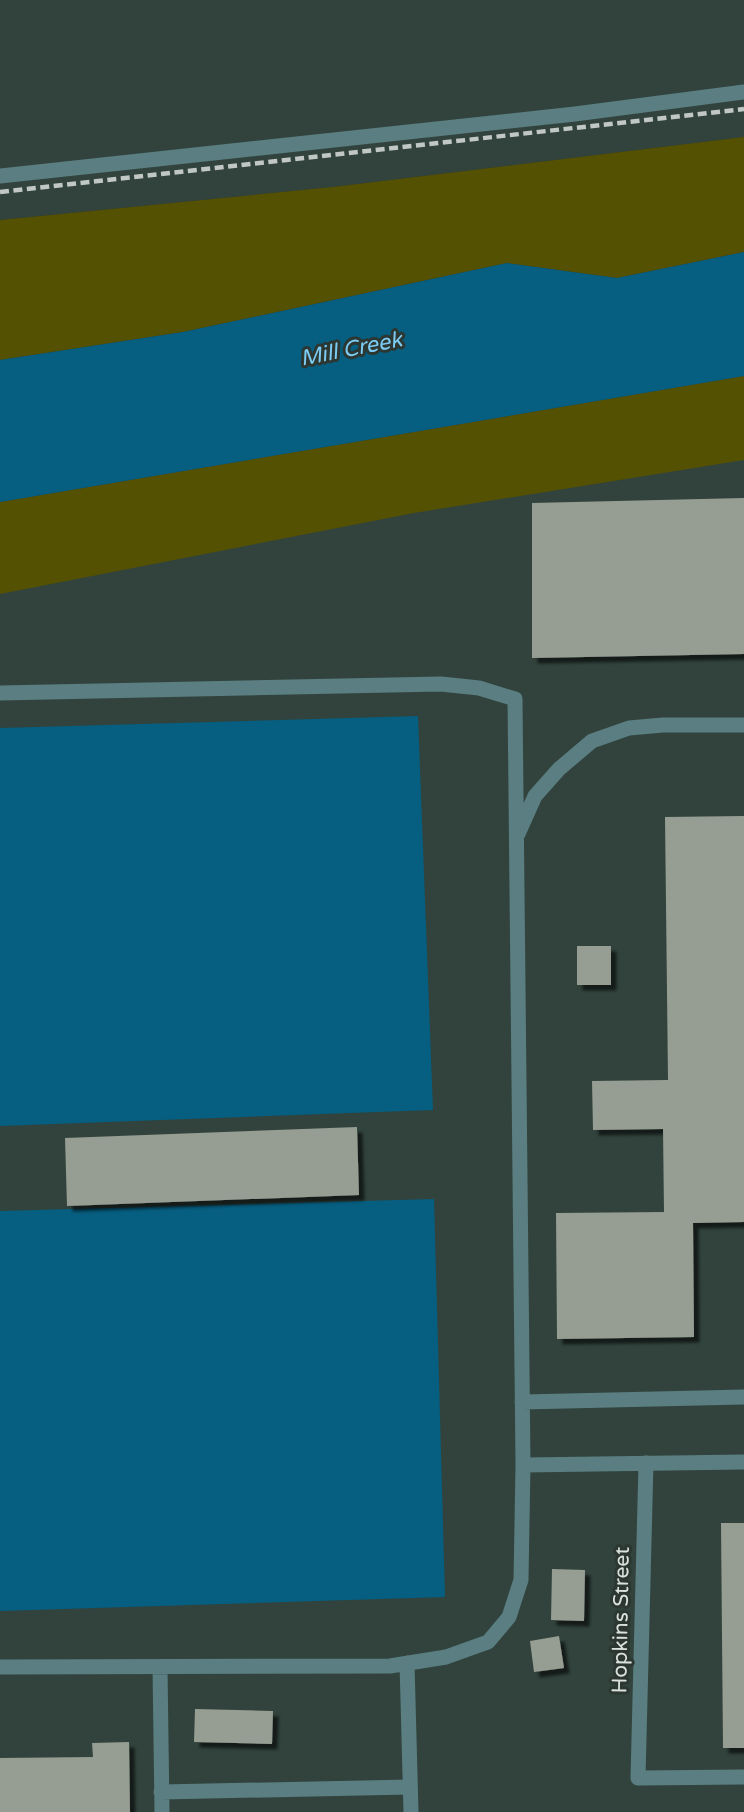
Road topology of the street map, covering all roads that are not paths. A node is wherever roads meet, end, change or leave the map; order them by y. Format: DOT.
graph roads {
  1 [pos="744,92"];
  2 [pos="0,176"];
  3 [pos="0,693"];
  4 [pos="744,725"];
  5 [pos="516,840"];
  6 [pos="744,1397"];
  7 [pos="522,1402"];
  8 [pos="744,1462"];
  9 [pos="646,1463"];
  10 [pos="523,1465"];
  11 [pos="407,1663"];
  12 [pos="0,1667"];
  13 [pos="160,1667"];
  14 [pos="744,1777"];
  15 [pos="410,1787"];
  16 [pos="161,1792"];
  17 [pos="162,1812"];
  18 [pos="411,1812"];
  1 -- 2 [label="street"];
  3 -- 5 [label="street"];
  4 -- 5 [label="street"];
  5 -- 7 [label="street"];
  6 -- 7 [label="street"];
  7 -- 10 [label="street"];
  8 -- 9 [label="street"];
  9 -- 10 [label="street"];
  9 -- 14 [label="street, Hopkins Street"];
  10 -- 11 [label="street"];
  11 -- 13 [label="street"];
  11 -- 15 [label="street"];
  12 -- 13 [label="street"];
  13 -- 16 [label="street"];
  15 -- 16 [label="street"];
  15 -- 18 [label="street"];
  16 -- 17 [label="street"];
}
